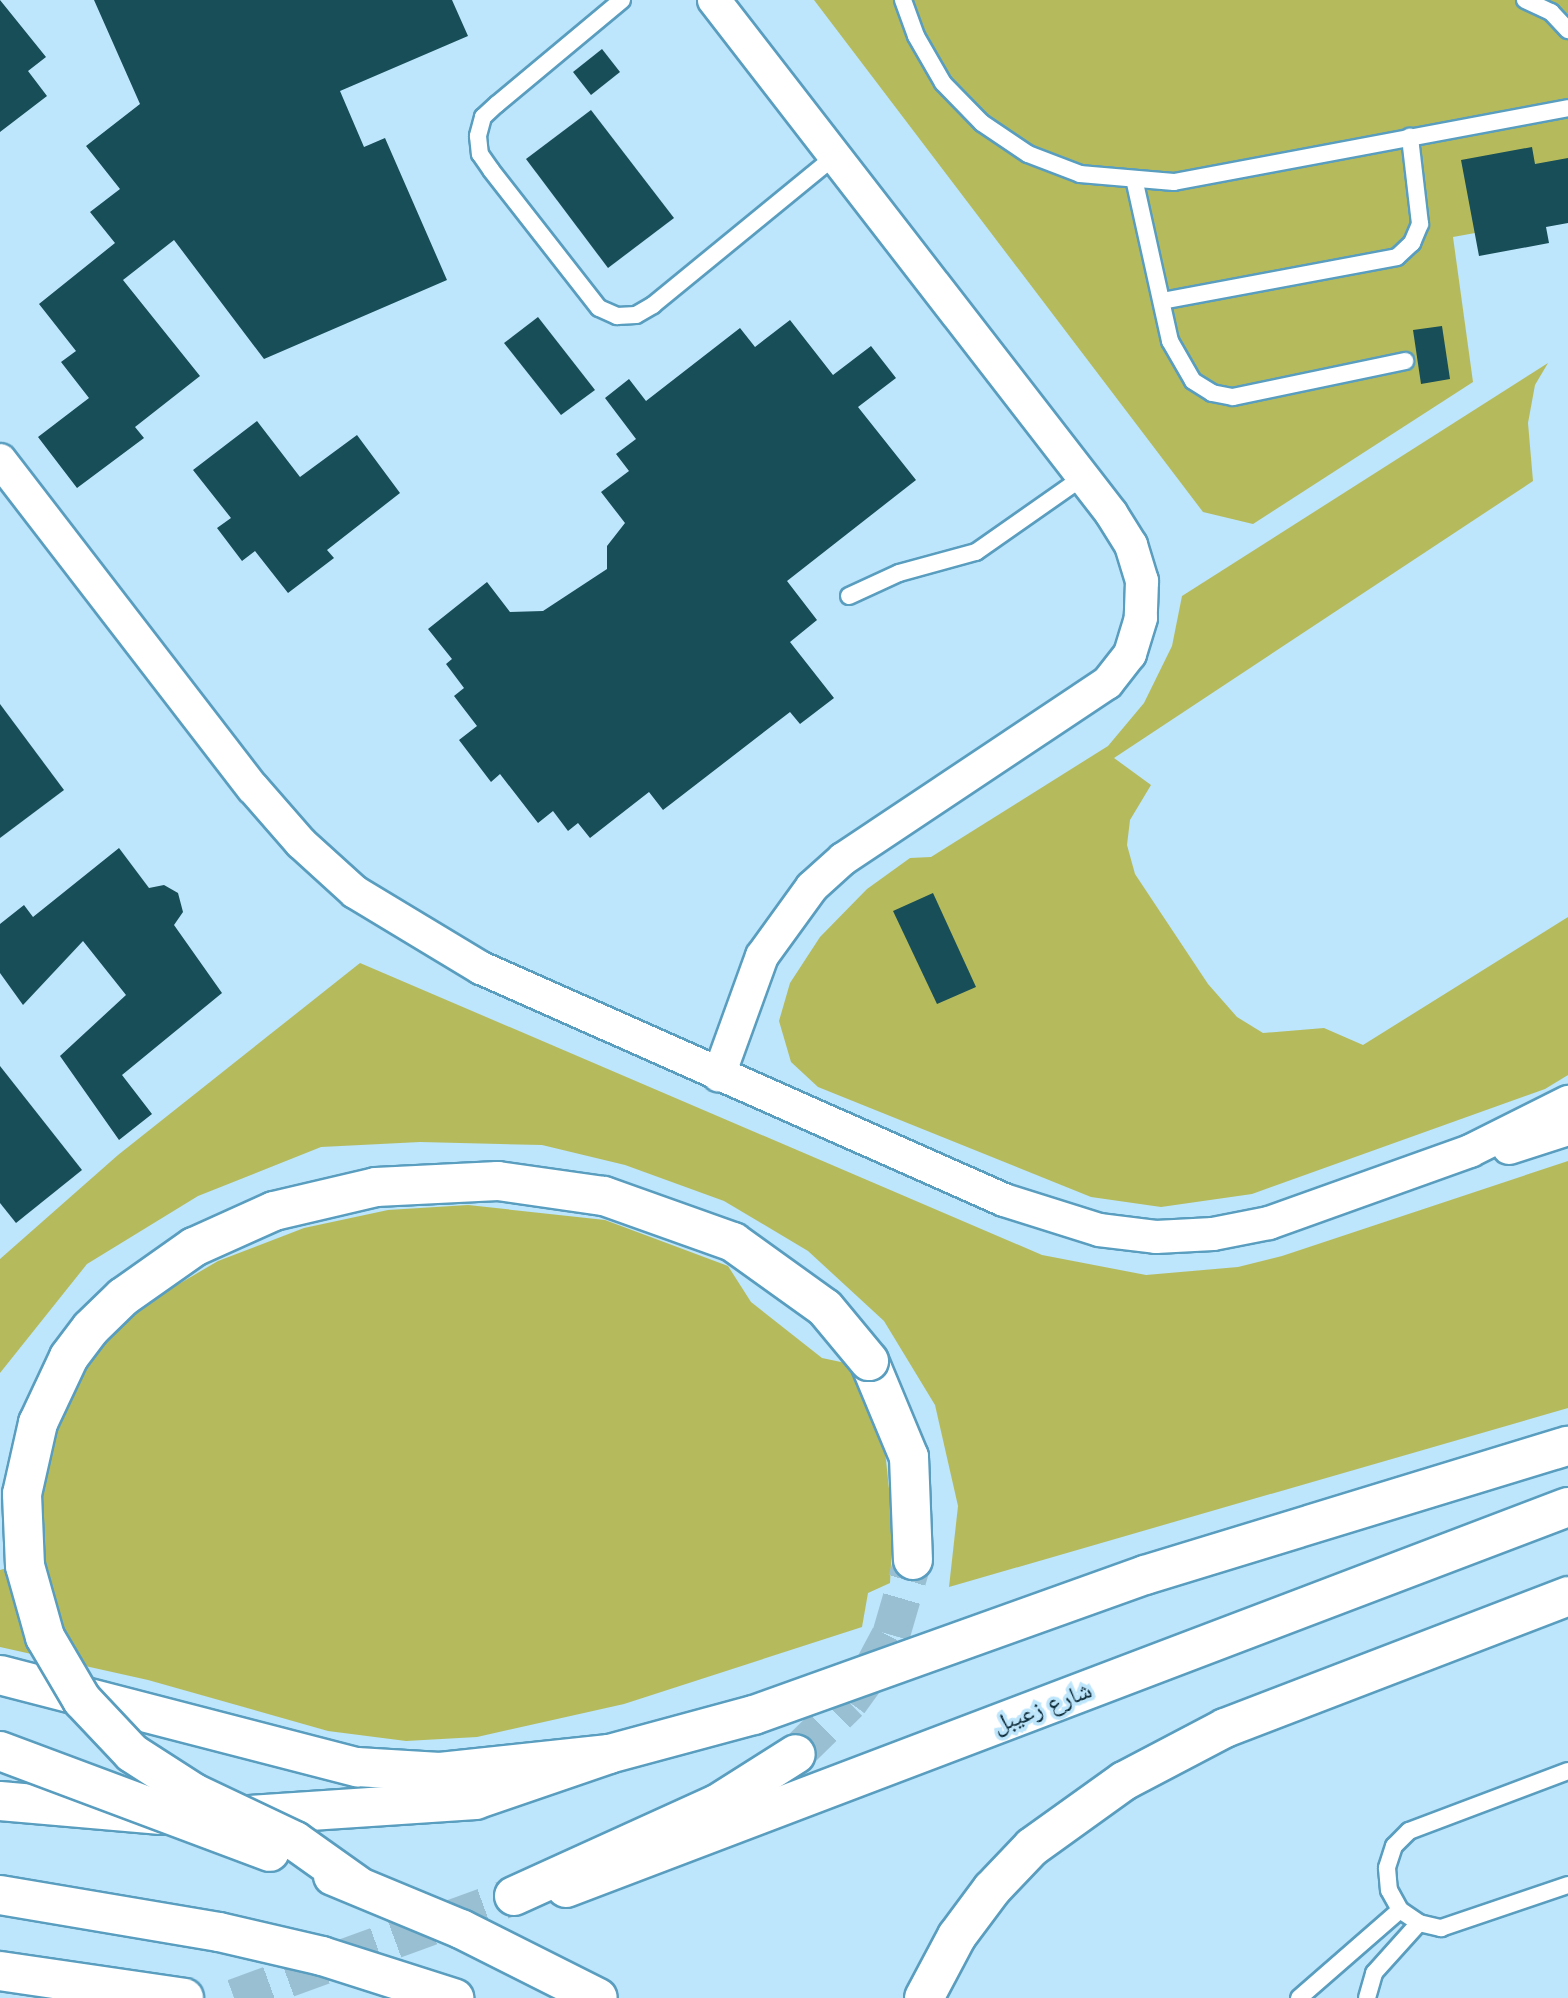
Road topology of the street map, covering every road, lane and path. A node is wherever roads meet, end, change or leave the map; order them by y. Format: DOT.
graph roads {
  1 [pos="622,0"];
  2 [pos="715,0"];
  3 [pos="903,0"];
  4 [pos="1525,0"];
  5 [pos="1568,30"];
  6 [pos="1568,108"];
  7 [pos="1409,137"];
  8 [pos="835,156"];
  9 [pos="1135,183"];
  10 [pos="1162,301"];
  11 [pos="1405,361"];
  12 [pos="0,460"];
  13 [pos="1083,477"];
  14 [pos="849,596"];
  15 [pos="719,1075"];
  16 [pos="1568,1102"];
  17 [pos="1568,1129"];
  18 [pos="1470,1151"];
  19 [pos="1568,1446"];
  20 [pos="1568,1507"];
  21 [pos="913,1560"];
  22 [pos="1568,1596"];
  23 [pos="0,1675"];
  24 [pos="0,1751"];
  25 [pos="609,1754"];
  26 [pos="796,1754"];
  27 [pos="1568,1771"];
  28 [pos="0,1801"];
  29 [pos="357,1885"];
  30 [pos="1568,1885"];
  31 [pos="0,1895"];
  32 [pos="1400,1910"];
  33 [pos="1419,1923"];
  34 [pos="0,1971"];
  35 [pos="184,1998"];
  36 [pos="454,1998"];
  37 [pos="598,1998"];
  38 [pos="924,1998"];
  39 [pos="1299,1998"];
  40 [pos="1367,1998"];
  1 -- 8 [label="lane"];
  2 -- 8 [label="street"];
  3 -- 9 [label="lane"];
  4 -- 5 [label="lane"];
  6 -- 7 [label="lane"];
  7 -- 9 [label="lane"];
  7 -- 10 [label="lane"];
  8 -- 13 [label="street"];
  9 -- 10 [label="lane"];
  10 -- 11 [label="lane"];
  12 -- 15 [label="street"];
  13 -- 14 [label="lane"];
  13 -- 15 [label="street"];
  15 -- 18 [label="street"];
  16 -- 18 [label="street"];
  17 -- 18 [label="street"];
  19 -- 25 [label="main road"];
  20 -- 26 [label="main road, شارع زعيبل"];
  21 -- 29 [label="main road, bridge"];
  22 -- 38 [label="main road"];
  23 -- 25 [label="main road"];
  24 -- 29 [label="main road, bridge"];
  25 -- 28 [label="main road"];
  27 -- 32 [label="lane"];
  29 -- 37 [label="main road, bridge"];
  30 -- 33 [label="lane"];
  31 -- 36 [label="main road, bridge"];
  32 -- 33 [label="lane"];
  32 -- 39 [label="lane"];
  33 -- 40 [label="lane"];
  34 -- 35 [label="main road"];
}
